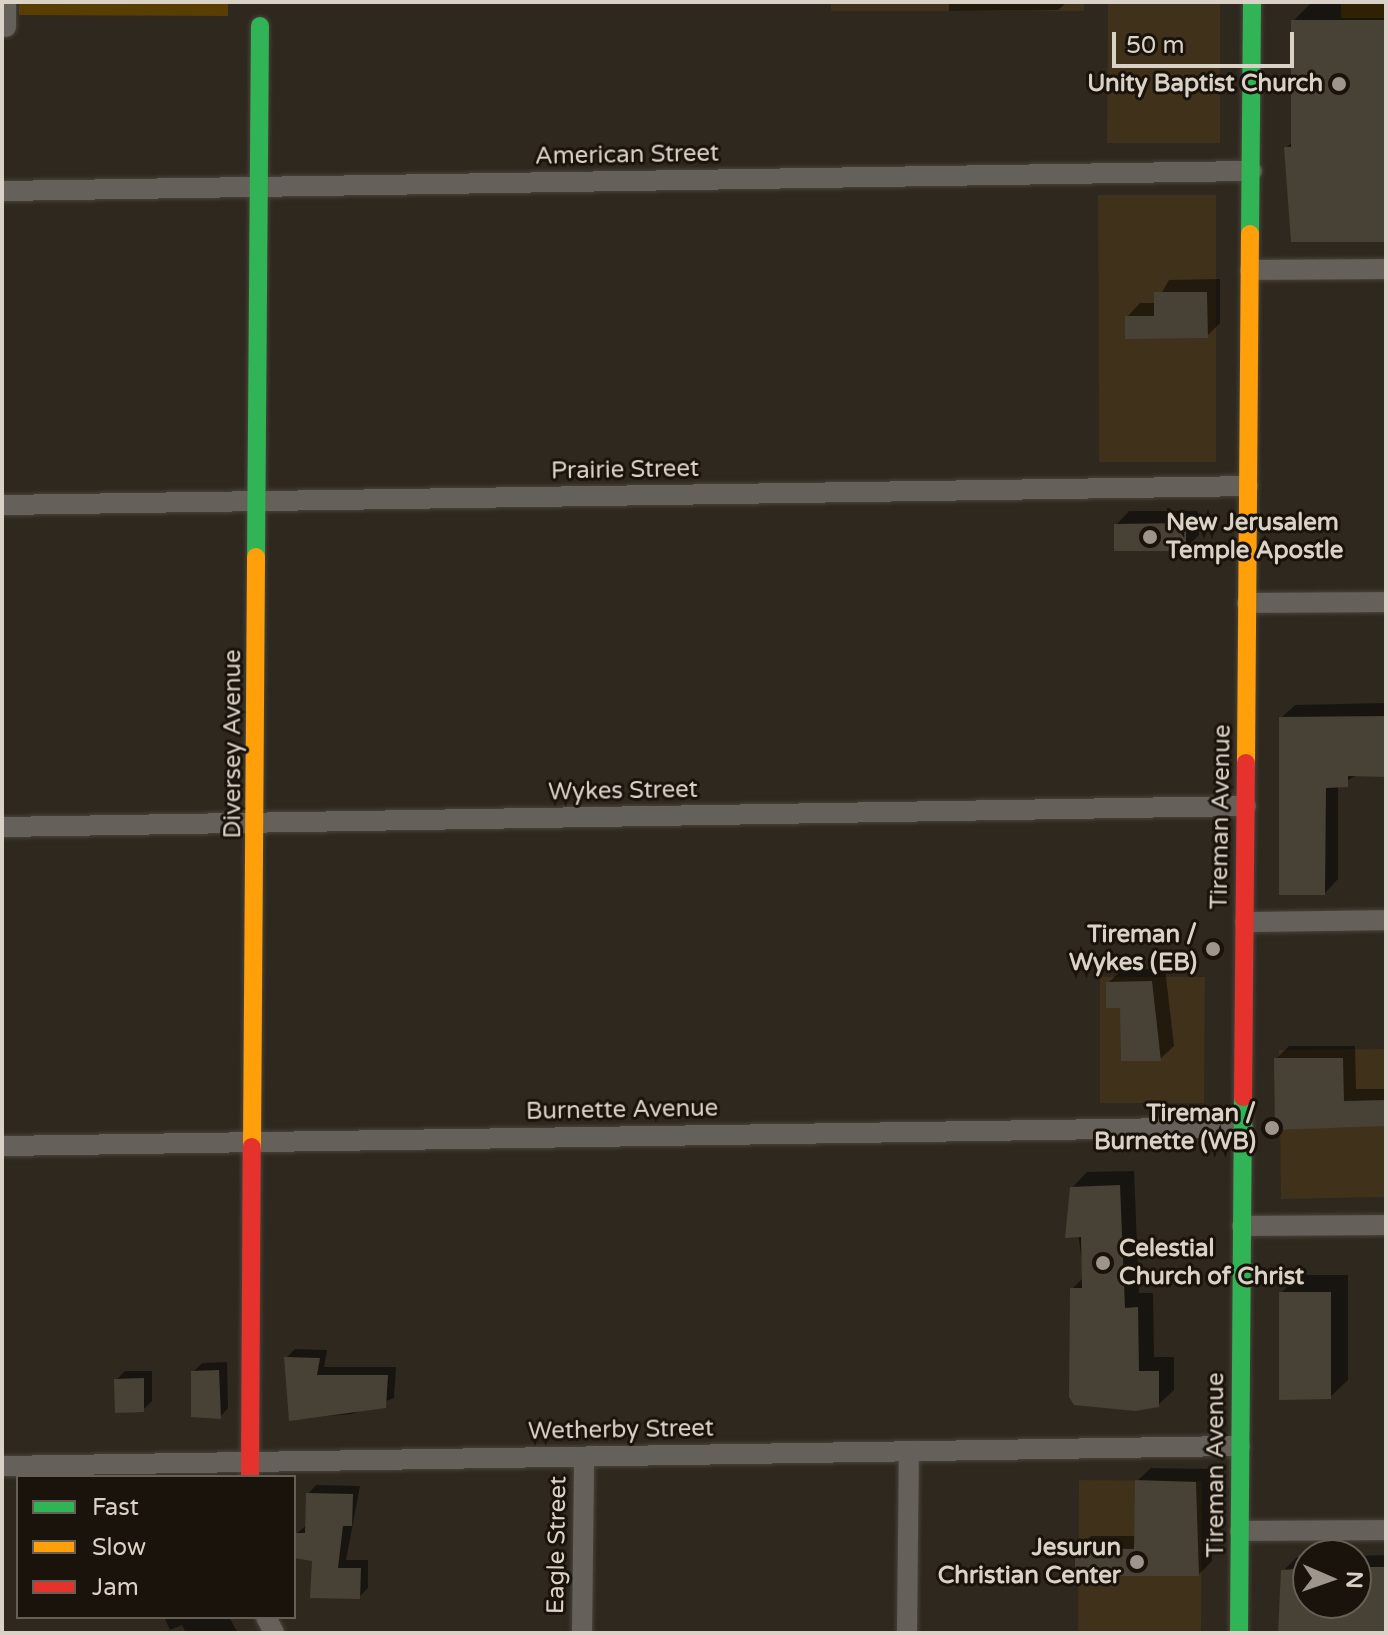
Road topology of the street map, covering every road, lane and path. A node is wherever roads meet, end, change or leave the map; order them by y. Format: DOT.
graph roads {
  1 [pos="6,2"];
  2 [pos="1252,2"];
  3 [pos="260,26"];
  4 [pos="6,27"];
  5 [pos="1252,171"];
  6 [pos="262,187"];
  7 [pos="2,191"];
  8 [pos="1386,269"];
  9 [pos="1250,270"];
  10 [pos="1248,486"];
  11 [pos="259,501"];
  12 [pos="2,505"];
  13 [pos="1386,602"];
  14 [pos="1247,603"];
  15 [pos="1246,806"];
  16 [pos="256,823"];
  17 [pos="2,827"];
  18 [pos="1386,920"];
  19 [pos="1245,922"];
  20 [pos="1243,1127"];
  21 [pos="253,1142"];
  22 [pos="2,1146"];
  23 [pos="1386,1225"];
  24 [pos="1242,1226"];
  25 [pos="1240,1446"];
  26 [pos="909,1451"];
  27 [pos="584,1457"];
  28 [pos="2,1466"];
  29 [pos="250,1470"];
  30 [pos="1386,1530"];
  31 [pos="1240,1531"];
  32 [pos="582,1633"];
  33 [pos="907,1633"];
  34 [pos="1239,1633"];
  1 -- 4 [label="street"];
  2 -- 5 [label="street, Tireman Avenue"];
  3 -- 6 [label="street, Diversey Avenue"];
  5 -- 6 [label="street, American Street"];
  5 -- 9 [label="street, Tireman Avenue"];
  6 -- 7 [label="street, American Street"];
  6 -- 11 [label="street, Diversey Avenue"];
  8 -- 9 [label="street"];
  9 -- 10 [label="street, Tireman Avenue"];
  10 -- 11 [label="street, Prairie Street"];
  10 -- 14 [label="street, Tireman Avenue"];
  11 -- 12 [label="street, Prairie Street"];
  11 -- 16 [label="street, Diversey Avenue"];
  13 -- 14 [label="street"];
  14 -- 15 [label="street, Tireman Avenue"];
  15 -- 16 [label="street, Wykes Street"];
  15 -- 19 [label="street, Tireman Avenue"];
  16 -- 17 [label="street, Wykes Street"];
  16 -- 21 [label="street, Diversey Avenue"];
  18 -- 19 [label="street"];
  19 -- 20 [label="street, Tireman Avenue"];
  20 -- 21 [label="street, Burnette Avenue"];
  20 -- 24 [label="street, Tireman Avenue"];
  21 -- 22 [label="street, Burnette Avenue"];
  21 -- 29 [label="street, Diversey Avenue"];
  23 -- 24 [label="street"];
  24 -- 25 [label="street, Tireman Avenue"];
  25 -- 26 [label="street, Wetherby Street"];
  25 -- 31 [label="street, Tireman Avenue"];
  26 -- 27 [label="street, Wetherby Street"];
  26 -- 33 [label="street"];
  27 -- 29 [label="street, Wetherby Street"];
  27 -- 32 [label="street, Eagle Street"];
  28 -- 29 [label="street, Wetherby Street"];
  30 -- 31 [label="street"];
  31 -- 34 [label="street, Tireman Avenue"];
}
